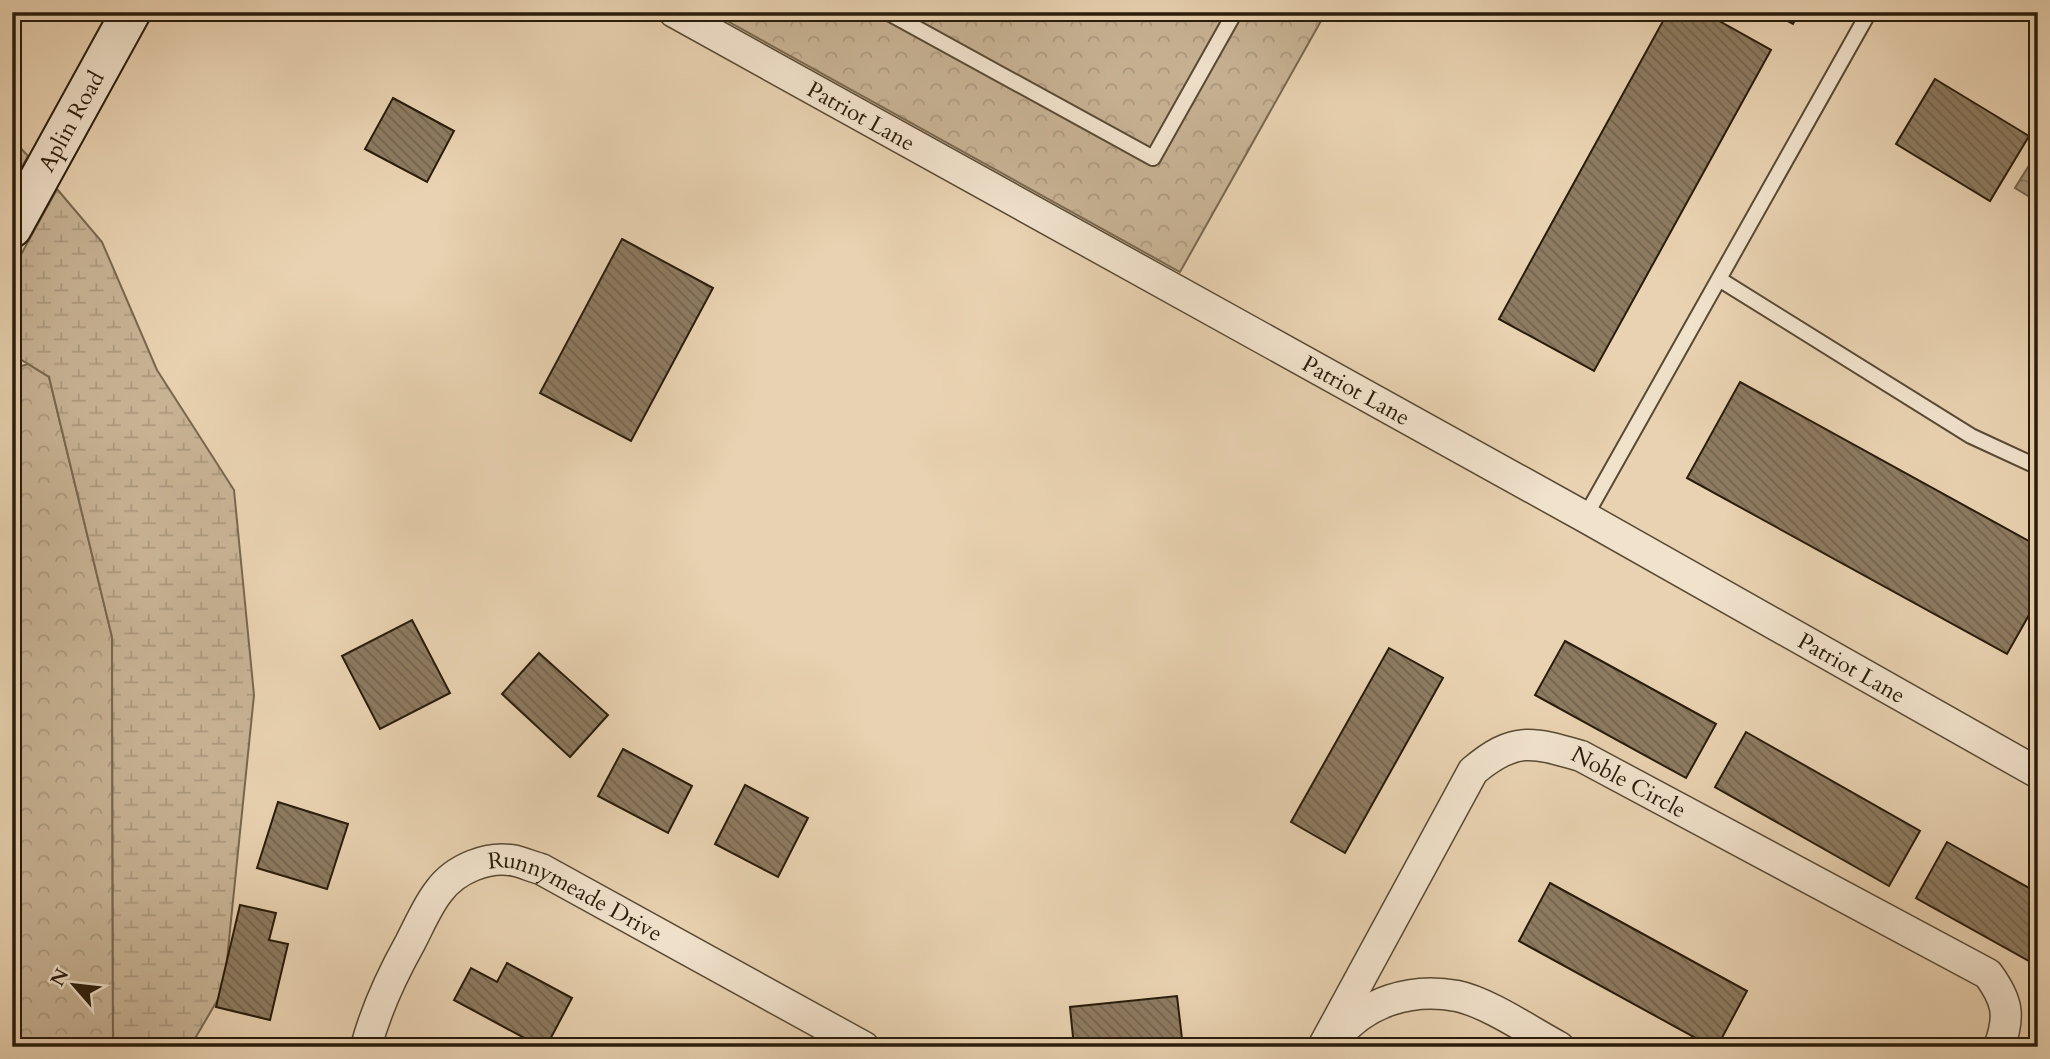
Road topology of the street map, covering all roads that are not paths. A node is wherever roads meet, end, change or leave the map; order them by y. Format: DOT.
graph roads {
  1 [pos="131,12"];
  2 [pos="674,12"];
  3 [pos="887,12"];
  4 [pos="1235,12"];
  5 [pos="1869,12"];
  6 [pos="12,228"];
  7 [pos="1719,279"];
  8 [pos="2038,467"];
  9 [pos="1585,517"];
  10 [pos="2038,773"];
  11 [pos="366,1047"];
  12 [pos="864,1047"];
  13 [pos="1323,1047"];
  14 [pos="1329,1047"];
  15 [pos="1559,1047"];
  16 [pos="1999,1047"];
  1 -- 6 [label="street, Aplin Road"];
  2 -- 9 [label="street, Patriot Lane"];
  3 -- 4 [label="lane"];
  5 -- 7 [label="lane"];
  7 -- 8 [label="lane"];
  7 -- 9 [label="lane"];
  9 -- 10 [label="street, Patriot Lane"];
  11 -- 12 [label="street, Runnymeade Drive"];
  13 -- 16 [label="street, Noble Circle"];
  14 -- 15 [label="street"];
}
